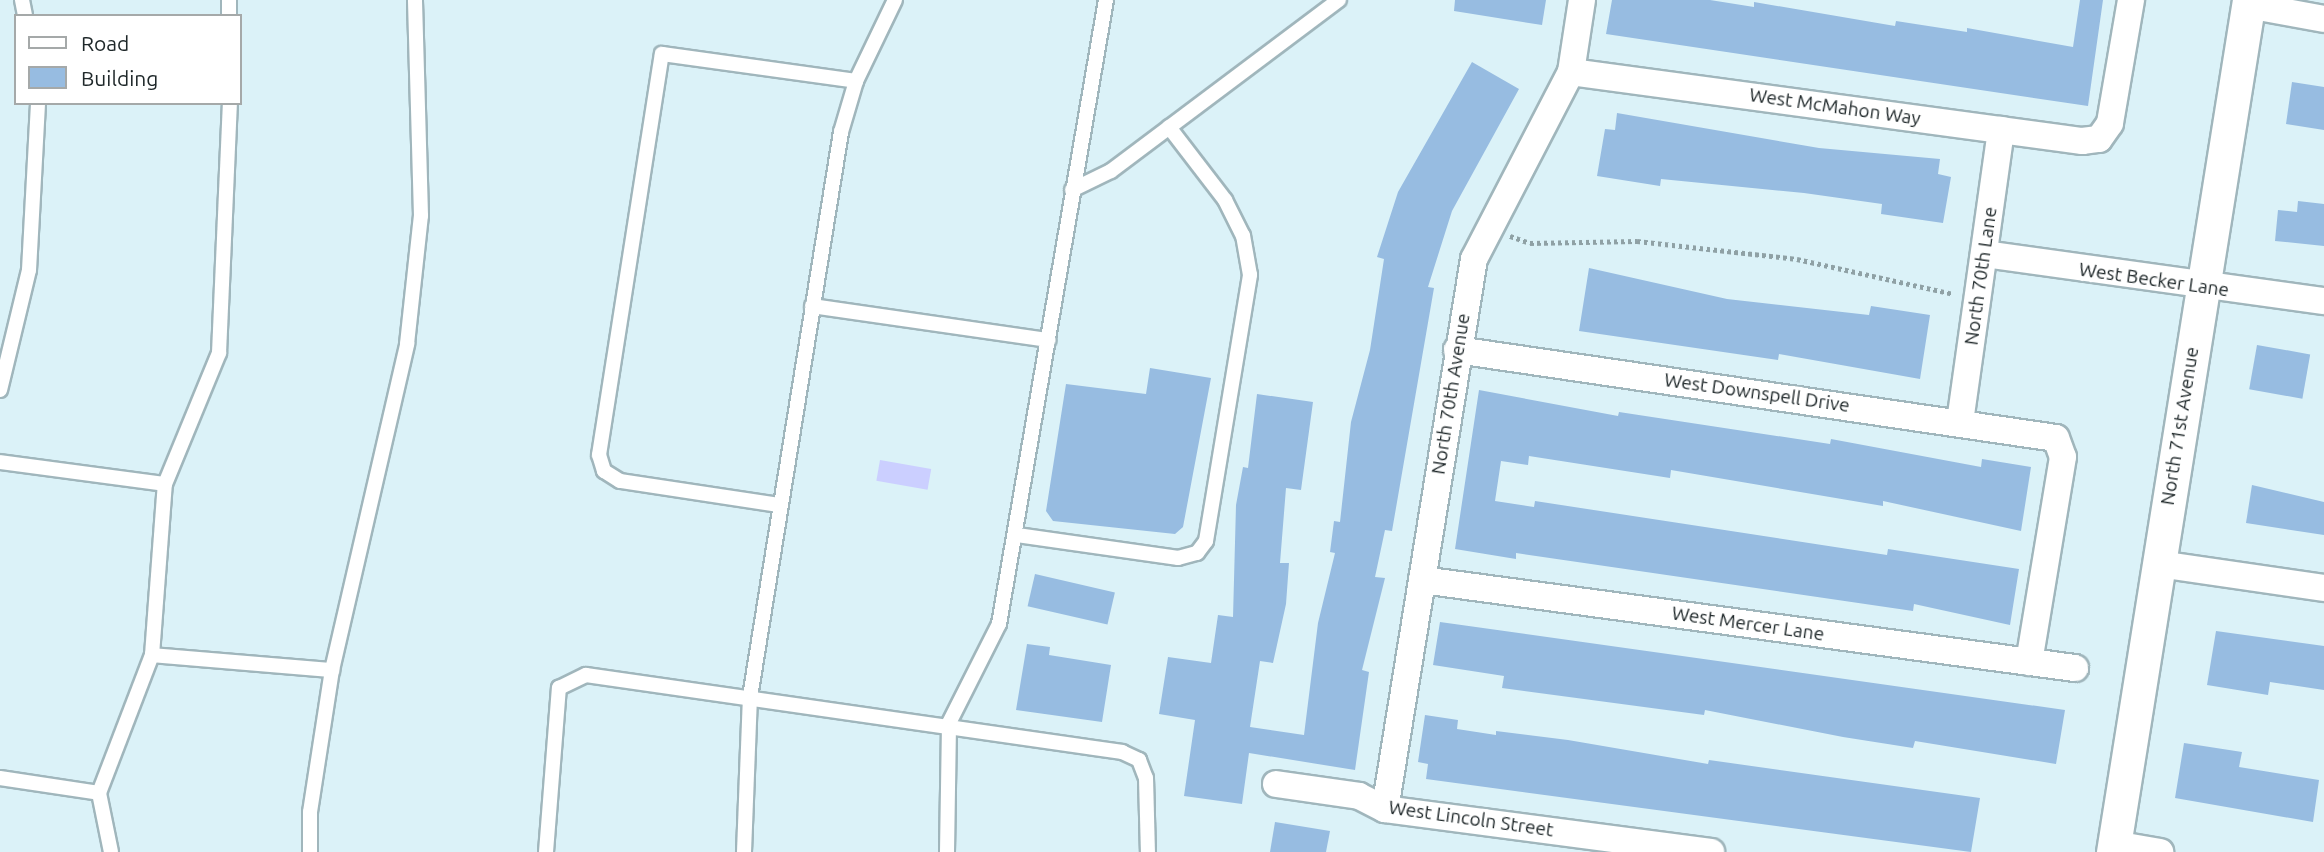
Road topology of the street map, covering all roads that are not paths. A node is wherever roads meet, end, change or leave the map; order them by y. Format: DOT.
graph roads {
  1 [pos="415,0"];
  2 [pos="895,0"];
  3 [pos="1106,0"];
  4 [pos="1339,0"];
  5 [pos="1582,0"];
  6 [pos="2131,0"];
  7 [pos="2248,3"];
  8 [pos="2324,19"];
  9 [pos="1571,72"];
  10 [pos="856,81"];
  11 [pos="38,105"];
  12 [pos="230,105"];
  13 [pos="1169,127"];
  14 [pos="2001,130"];
  15 [pos="1072,190"];
  16 [pos="1984,254"];
  17 [pos="2201,288"];
  18 [pos="2324,301"];
  19 [pos="812,306"];
  20 [pos="1049,340"];
  21 [pos="1457,350"];
  22 [pos="0,390"];
  23 [pos="1960,422"];
  24 [pos="0,462"];
  25 [pos="164,484"];
  26 [pos="779,505"];
  27 [pos="1017,535"];
  28 [pos="2159,564"];
  29 [pos="1422,580"];
  30 [pos="2324,589"];
  31 [pos="152,655"];
  32 [pos="2029,662"];
  33 [pos="2075,668"];
  34 [pos="332,670"];
  35 [pos="750,697"];
  36 [pos="949,723"];
  37 [pos="0,778"];
  38 [pos="1276,784"];
  39 [pos="99,793"];
  40 [pos="1385,809"];
  41 [pos="2113,848"];
  42 [pos="111,852"];
  43 [pos="310,852"];
  44 [pos="546,852"];
  45 [pos="744,852"];
  46 [pos="947,852"];
  47 [pos="1148,852"];
  48 [pos="1711,852"];
  49 [pos="2160,852"];
  1 -- 34 [label="lane"];
  2 -- 10 [label="lane"];
  3 -- 15 [label="lane"];
  4 -- 13 [label="lane"];
  5 -- 9 [label="street, North 70th Avenue"];
  6 -- 14 [label="street, West McMahon Way"];
  7 -- 8 [label="street"];
  7 -- 17 [label="street, North 71st Avenue"];
  9 -- 14 [label="street, West McMahon Way"];
  9 -- 21 [label="street, North 70th Avenue"];
  10 -- 19 [label="lane"];
  10 -- 26 [label="lane"];
  11 -- 22 [label="lane"];
  12 -- 25 [label="lane"];
  13 -- 15 [label="lane"];
  13 -- 27 [label="lane"];
  14 -- 16 [label="street, North 70th Lane"];
  15 -- 20 [label="lane"];
  16 -- 17 [label="street, West Becker Lane"];
  16 -- 23 [label="street, North 70th Lane"];
  17 -- 18 [label="street, West Becker Lane"];
  17 -- 28 [label="street, North 71st Avenue"];
  19 -- 20 [label="lane"];
  19 -- 26 [label="lane"];
  20 -- 27 [label="lane"];
  21 -- 23 [label="street, West Downspell Drive"];
  21 -- 29 [label="street, North 70th Avenue"];
  23 -- 32 [label="street, West Downspell Drive"];
  24 -- 25 [label="lane"];
  25 -- 31 [label="lane"];
  26 -- 35 [label="lane"];
  27 -- 36 [label="lane"];
  28 -- 30 [label="street"];
  28 -- 41 [label="street, North 71st Avenue"];
  29 -- 32 [label="street, West Mercer Lane"];
  29 -- 40 [label="street, North 70th Avenue"];
  31 -- 34 [label="lane"];
  31 -- 39 [label="lane"];
  32 -- 33 [label="street, West Mercer Lane"];
  34 -- 43 [label="lane"];
  35 -- 36 [label="lane"];
  35 -- 44 [label="lane"];
  35 -- 45 [label="lane"];
  36 -- 46 [label="lane"];
  36 -- 47 [label="lane"];
  37 -- 39 [label="lane"];
  38 -- 40 [label="street, West Lincoln Street"];
  39 -- 42 [label="lane"];
  40 -- 48 [label="street, West Lincoln Street"];
  41 -- 49 [label="street"];
}
